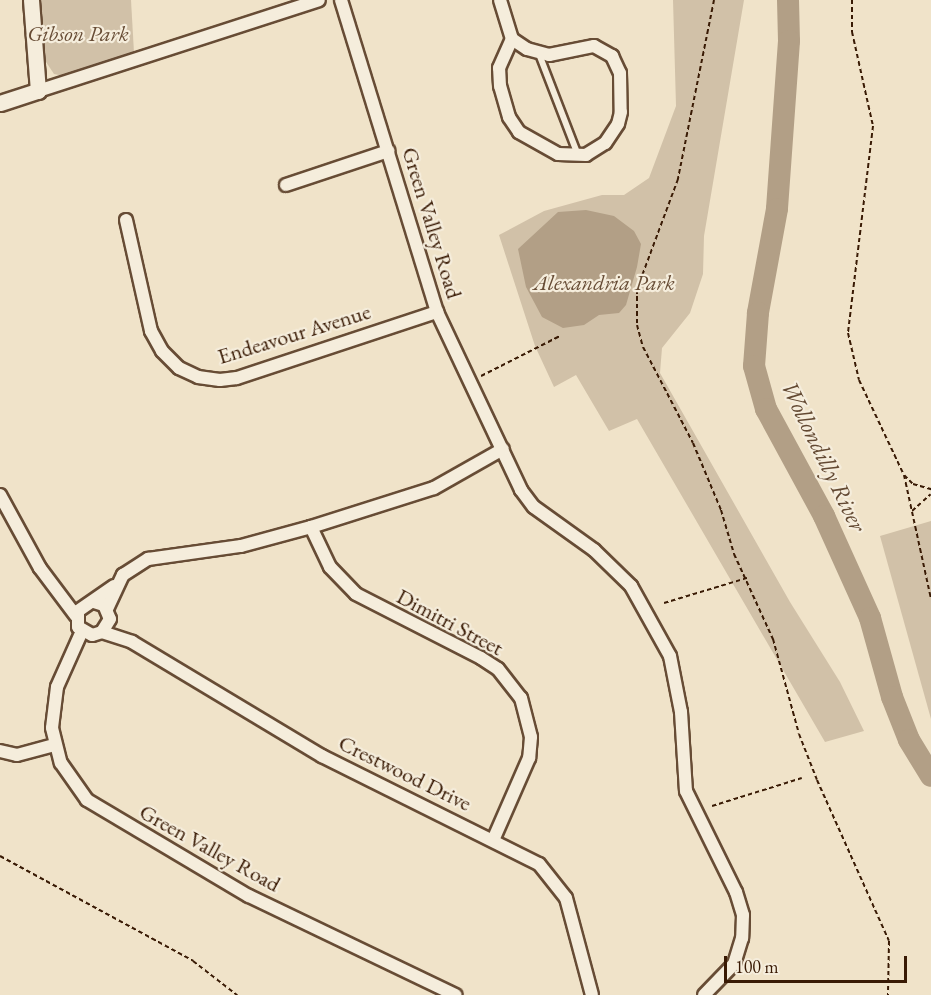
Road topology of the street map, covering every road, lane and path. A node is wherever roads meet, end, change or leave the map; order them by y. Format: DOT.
graph roads {
  1 [pos="31,0"];
  2 [pos="319,0"];
  3 [pos="341,0"];
  4 [pos="500,0"];
  5 [pos="714,0"];
  6 [pos="852,0"];
  7 [pos="512,39"];
  8 [pos="539,54"];
  9 [pos="38,91"];
  10 [pos="0,103"];
  11 [pos="388,151"];
  12 [pos="578,155"];
  13 [pos="286,184"];
  14 [pos="126,220"];
  15 [pos="437,312"];
  16 [pos="560,336"];
  17 [pos="483,381"];
  18 [pos="503,449"];
  19 [pos="904,475"];
  20 [pos="931,489"];
  21 [pos="931,494"];
  22 [pos="0,495"];
  23 [pos="912,511"];
  24 [pos="311,527"];
  25 [pos="747,578"];
  26 [pos="51,584"];
  27 [pos="115,585"];
  28 [pos="931,598"];
  29 [pos="89,603"];
  30 [pos="664,603"];
  31 [pos="76,616"];
  32 [pos="98,626"];
  33 [pos="55,746"];
  34 [pos="0,751"];
  35 [pos="802,778"];
  36 [pos="712,806"];
  37 [pos="494,838"];
  38 [pos="0,856"];
  39 [pos="237,995"];
  40 [pos="456,995"];
  41 [pos="592,995"];
  42 [pos="704,995"];
  43 [pos="888,995"];
  1 -- 9 [label="street"];
  2 -- 9 [label="street"];
  3 -- 11 [label="street, Green Valley Road"];
  4 -- 7 [label="street"];
  5 -- 25 [label="path"];
  6 -- 19 [label="path"];
  7 -- 8 [label="street"];
  7 -- 12 [label="street"];
  8 -- 12 [label="lane"];
  8 -- 12 [label="street"];
  9 -- 10 [label="street"];
  11 -- 13 [label="street"];
  11 -- 15 [label="street, Green Valley Road"];
  14 -- 15 [label="street, Endeavour Avenue"];
  15 -- 18 [label="street, Green Valley Road"];
  16 -- 17 [label="path"];
  18 -- 24 [label="street, Green Valley Road"];
  18 -- 42 [label="street, Green Valley Road"];
  19 -- 20 [label="path"];
  19 -- 23 [label="path"];
  21 -- 23 [label="path"];
  22 -- 26 [label="street"];
  23 -- 28 [label="path"];
  24 -- 27 [label="street, Green Valley Road"];
  24 -- 37 [label="street, Dimitri Street"];
  25 -- 30 [label="path"];
  25 -- 43 [label="path"];
  26 -- 29 [label="street"];
  26 -- 31 [label="street"];
  27 -- 29 [label="street, Green Valley Road"];
  27 -- 32 [label="street, Green Valley Road"];
  29 -- 31 [label="street, Green Valley Road"];
  29 -- 32 [label="street, Crestwood Drive"];
  31 -- 32 [label="street"];
  32 -- 33 [label="street, Green Valley Road"];
  32 -- 37 [label="street, Crestwood Drive"];
  33 -- 34 [label="street"];
  33 -- 40 [label="street, Green Valley Road"];
  35 -- 36 [label="path"];
  37 -- 41 [label="street, Crestwood Drive"];
  38 -- 39 [label="path"];
}
